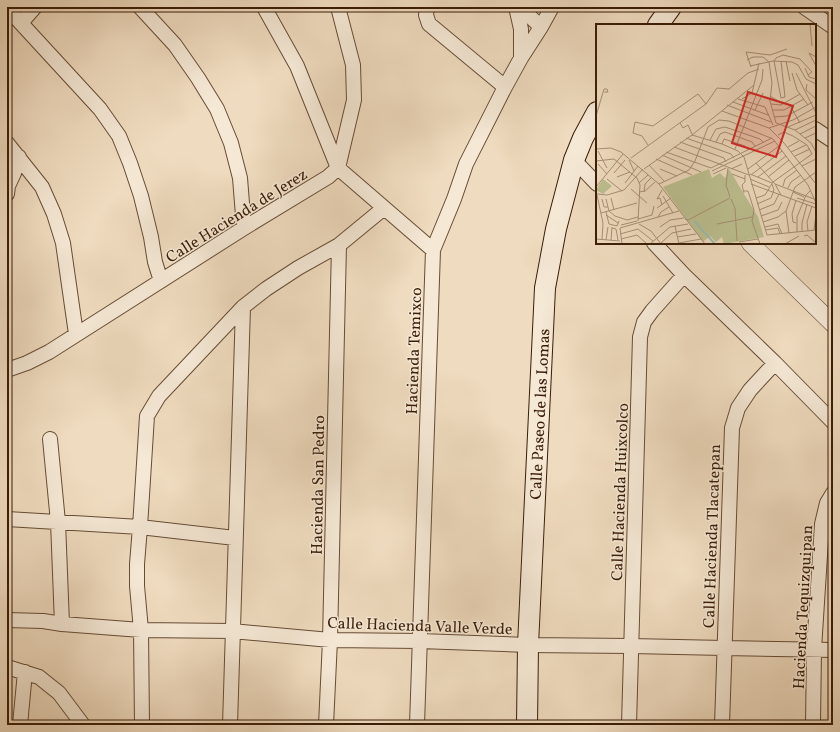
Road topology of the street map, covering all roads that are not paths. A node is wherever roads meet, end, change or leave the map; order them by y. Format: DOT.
graph roads {
  1 [pos="35,7"];
  2 [pos="140,7"];
  3 [pos="264,7"];
  4 [pos="338,7"];
  5 [pos="427,7"];
  6 [pos="516,7"];
  7 [pos="520,7"];
  8 [pos="552,7"];
  9 [pos="804,7"];
  10 [pos="7,8"];
  11 [pos="21,22"];
  12 [pos="541,27"];
  13 [pos="833,27"];
  14 [pos="521,58"];
  15 [pos="505,87"];
  16 [pos="596,114"];
  17 [pos="816,131"];
  18 [pos="833,141"];
  19 [pos="7,143"];
  20 [pos="19,157"];
  21 [pos="574,160"];
  22 [pos="338,168"];
  23 [pos="596,183"];
  24 [pos="7,194"];
  25 [pos="384,208"];
  26 [pos="244,228"];
  27 [pos="655,244"];
  28 [pos="751,244"];
  29 [pos="339,245"];
  30 [pos="433,250"];
  31 [pos="684,275"];
  32 [pos="161,281"];
  33 [pos="243,307"];
  34 [pos="833,324"];
  35 [pos="76,334"];
  36 [pos="775,363"];
  37 [pos="7,370"];
  38 [pos="833,422"];
  39 [pos="50,439"];
  40 [pos="833,493"];
  41 [pos="7,519"];
  42 [pos="58,522"];
  43 [pos="140,527"];
  44 [pos="235,538"];
  45 [pos="7,620"];
  46 [pos="62,624"];
  47 [pos="141,630"];
  48 [pos="232,631"];
  49 [pos="330,640"];
  50 [pos="420,641"];
  51 [pos="528,645"];
  52 [pos="631,646"];
  53 [pos="724,648"];
  54 [pos="814,649"];
  55 [pos="833,650"];
  56 [pos="7,668"];
  57 [pos="25,672"];
  58 [pos="20,725"];
  59 [pos="83,725"];
  60 [pos="142,725"];
  61 [pos="230,725"];
  62 [pos="326,725"];
  63 [pos="417,725"];
  64 [pos="527,725"];
  65 [pos="629,725"];
  66 [pos="722,725"];
  67 [pos="813,725"];
  1 -- 11 [label="street"];
  2 -- 26 [label="street"];
  3 -- 22 [label="street"];
  4 -- 22 [label="street"];
  5 -- 15 [label="street"];
  6 -- 14 [label="street"];
  7 -- 12 [label="street"];
  8 -- 12 [label="street, Hacienda Temixco"];
  9 -- 13 [label="street"];
  10 -- 11 [label="street"];
  11 -- 32 [label="street"];
  12 -- 14 [label="street, Hacienda Temixco"];
  14 -- 15 [label="street, Hacienda Temixco"];
  15 -- 30 [label="street, Hacienda Temixco"];
  16 -- 21 [label="main road, Calle Paseo de las Lomas"];
  17 -- 18 [label="street"];
  19 -- 20 [label="street"];
  20 -- 24 [label="street"];
  20 -- 35 [label="street"];
  21 -- 23 [label="street"];
  21 -- 51 [label="main road, Calle Paseo de las Lomas"];
  22 -- 25 [label="street"];
  22 -- 26 [label="street, Calle Hacienda de Jerez"];
  25 -- 29 [label="street"];
  25 -- 30 [label="street"];
  26 -- 32 [label="street, Calle Hacienda de Jerez"];
  27 -- 31 [label="street"];
  28 -- 34 [label="street"];
  29 -- 33 [label="street"];
  29 -- 49 [label="street, Hacienda San Pedro"];
  30 -- 50 [label="street, Hacienda Temixco"];
  31 -- 36 [label="street"];
  31 -- 52 [label="street, Calle Hacienda Huixcolco"];
  32 -- 35 [label="street, Calle Hacienda de Jerez"];
  33 -- 43 [label="street"];
  33 -- 44 [label="street"];
  35 -- 37 [label="street, Calle Hacienda de Jerez"];
  36 -- 38 [label="street"];
  36 -- 53 [label="street, Calle Hacienda Tlacatepan"];
  39 -- 42 [label="street"];
  40 -- 54 [label="street, Hacienda Tequizquipan"];
  41 -- 42 [label="street"];
  42 -- 43 [label="street"];
  42 -- 46 [label="street"];
  43 -- 44 [label="street"];
  43 -- 47 [label="street"];
  44 -- 48 [label="street"];
  45 -- 46 [label="street, Calle Hacienda Valle Verde"];
  46 -- 47 [label="street, Calle Hacienda Valle Verde"];
  47 -- 48 [label="street, Calle Hacienda Valle Verde"];
  47 -- 60 [label="street"];
  48 -- 49 [label="street, Calle Hacienda Valle Verde"];
  48 -- 61 [label="street"];
  49 -- 50 [label="street, Calle Hacienda Valle Verde"];
  49 -- 62 [label="street, Hacienda San Pedro"];
  50 -- 51 [label="street, Calle Hacienda Valle Verde"];
  50 -- 63 [label="street, Hacienda Temixco"];
  51 -- 52 [label="street, Calle Hacienda Valle Verde"];
  51 -- 64 [label="main road, Calle Paseo de las Lomas"];
  52 -- 53 [label="street, Calle Hacienda Valle Verde"];
  52 -- 65 [label="street, Calle Hacienda Huixcolco"];
  53 -- 54 [label="street, Calle Hacienda Valle Verde"];
  53 -- 66 [label="street, Calle Hacienda Tlacatepan"];
  54 -- 55 [label="street, Calle Hacienda Valle Verde"];
  54 -- 67 [label="street, Hacienda Tequizquipan"];
  56 -- 57 [label="street"];
  57 -- 58 [label="street"];
  57 -- 59 [label="street"];
}
